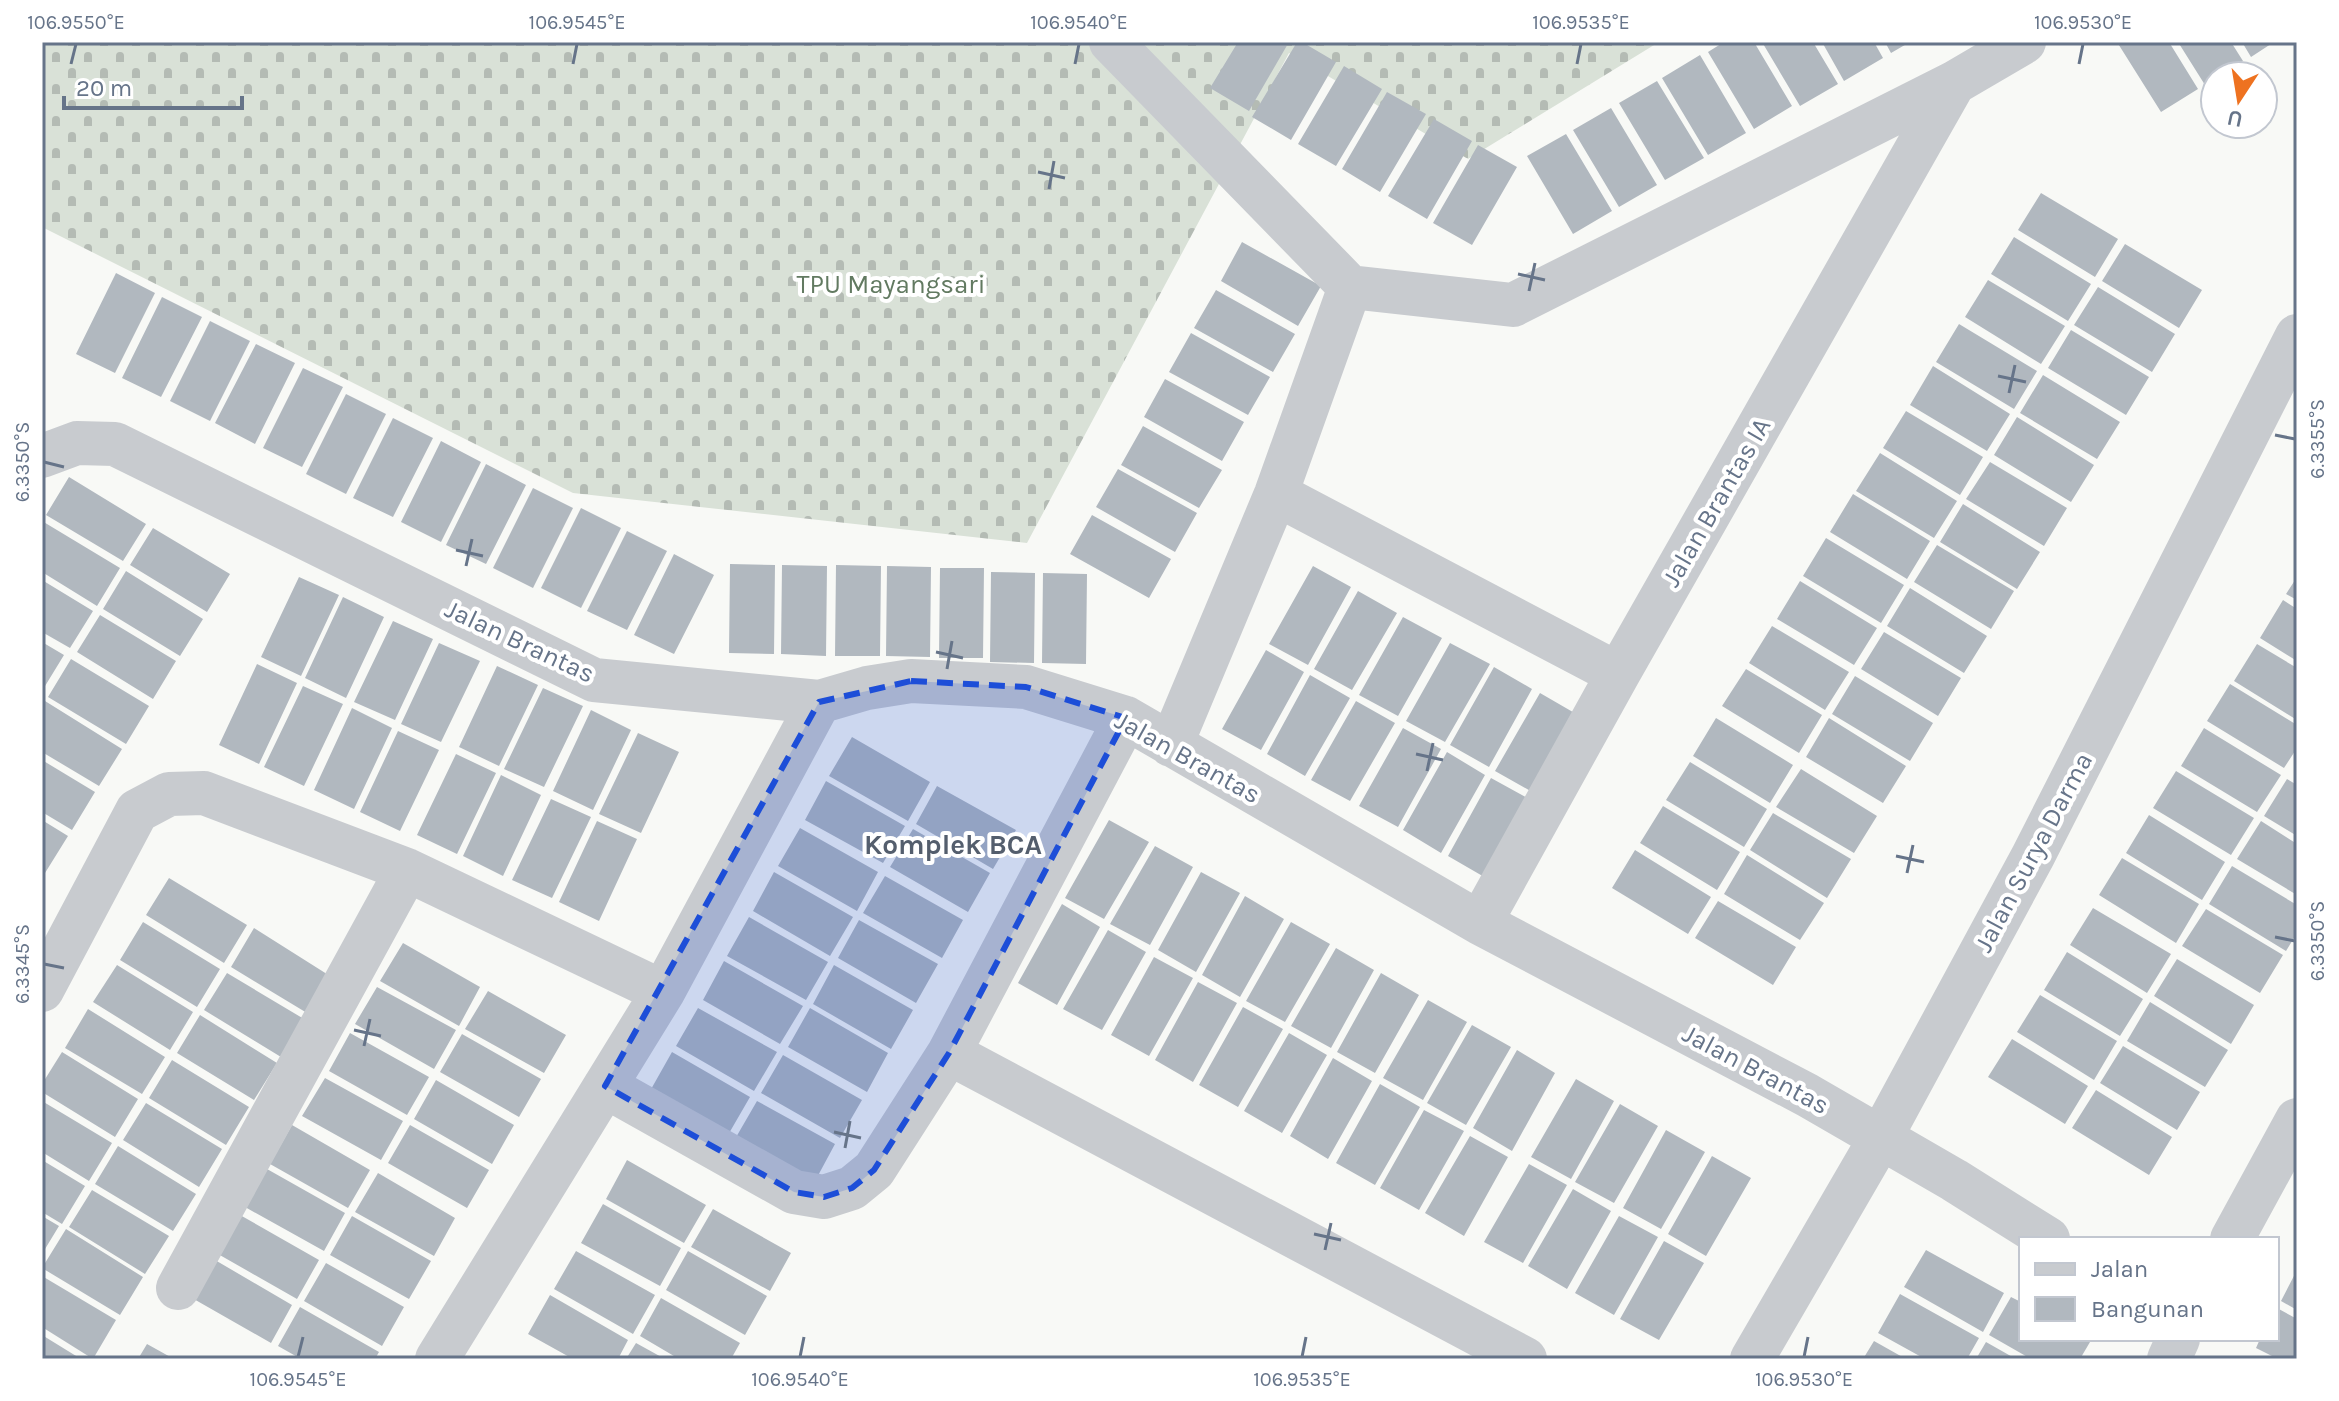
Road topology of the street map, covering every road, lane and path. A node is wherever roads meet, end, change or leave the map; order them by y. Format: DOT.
graph roads {
  1 [pos="1111,42"];
  2 [pos="2024,42"];
  3 [pos="1954,83"];
  4 [pos="1350,287"];
  5 [pos="2297,336"];
  6 [pos="42,456"];
  7 [pos="1276,494"];
  8 [pos="1618,674"];
  9 [pos="819,702"];
  10 [pos="1126,718"];
  11 [pos="1171,745"];
  12 [pos="407,870"];
  13 [pos="1480,923"];
  14 [pos="42,990"];
  15 [pos="663,992"];
  16 [pos="949,1053"];
  17 [pos="605,1086"];
  18 [pos="2297,1120"];
  19 [pos="1881,1137"];
  20 [pos="2045,1237"];
  21 [pos="2233,1237"];
  22 [pos="178,1288"];
  23 [pos="449,1355"];
  24 [pos="1525,1359"];
  25 [pos="1752,1359"];
  1 -- 4 [label="street"];
  2 -- 3 [label="street"];
  3 -- 4 [label="street"];
  3 -- 8 [label="street, Jalan Brantas IA"];
  4 -- 7 [label="street"];
  5 -- 19 [label="street, Jalan Surya Darma"];
  6 -- 9 [label="street, Jalan Brantas"];
  7 -- 8 [label="street"];
  7 -- 11 [label="street"];
  8 -- 13 [label="street, Jalan Brantas IA"];
  9 -- 10 [label="street, Jalan Brantas"];
  9 -- 15 [label="street"];
  10 -- 11 [label="street, Jalan Brantas"];
  10 -- 16 [label="street"];
  11 -- 13 [label="street, Jalan Brantas"];
  12 -- 14 [label="street"];
  12 -- 15 [label="street"];
  12 -- 22 [label="street"];
  13 -- 19 [label="street, Jalan Brantas"];
  15 -- 17 [label="street"];
  16 -- 17 [label="street"];
  16 -- 24 [label="street"];
  17 -- 23 [label="street"];
  18 -- 21 [label="street"];
  19 -- 20 [label="street, Jalan Brantas"];
  19 -- 25 [label="street, Jalan Surya Darma"];
}
